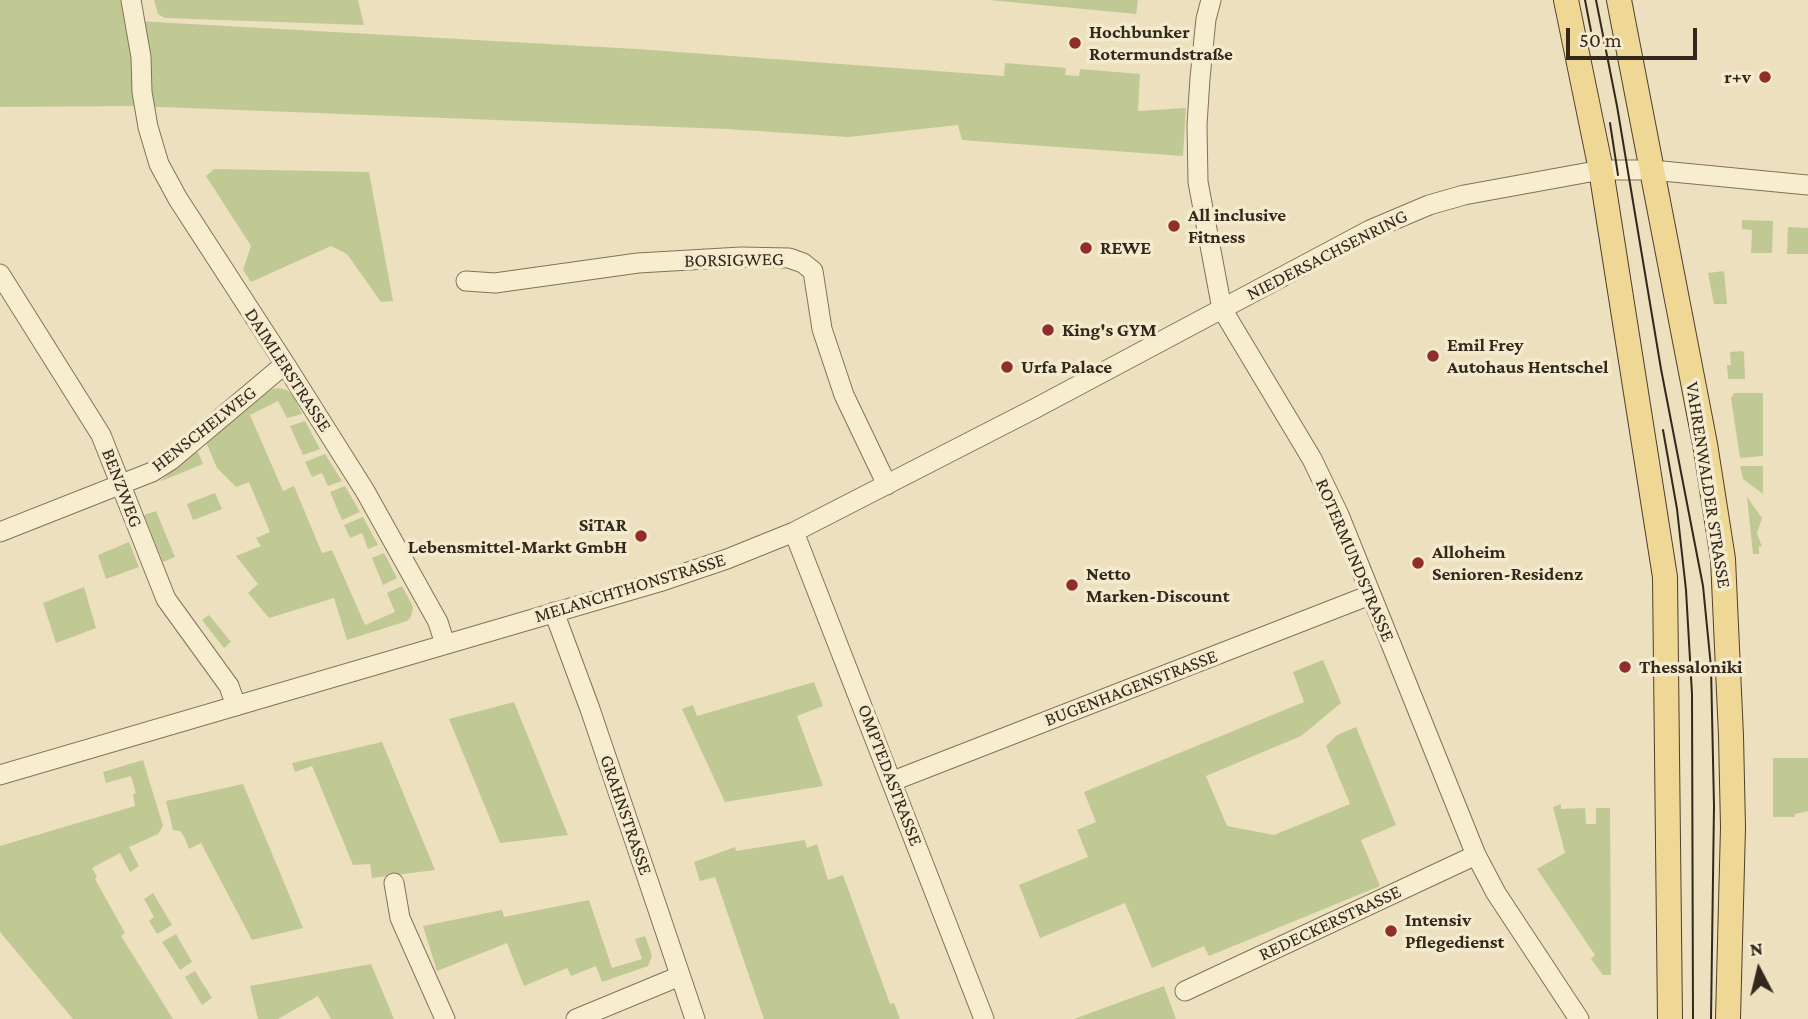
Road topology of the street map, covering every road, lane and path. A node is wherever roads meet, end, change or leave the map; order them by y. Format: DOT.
graph roads {
  1 [pos="131,0"];
  2 [pos="1211,0"];
  3 [pos="1566,0"];
  4 [pos="1619,0"];
  5 [pos="1601,170"];
  6 [pos="1653,170"];
  7 [pos="1808,185"];
  8 [pos="0,274"];
  9 [pos="466,281"];
  10 [pos="1222,309"];
  11 [pos="285,364"];
  12 [pos="887,485"];
  13 [pos="120,486"];
  14 [pos="0,532"];
  15 [pos="794,532"];
  16 [pos="1370,595"];
  17 [pos="554,612"];
  18 [pos="445,644"];
  19 [pos="236,706"];
  20 [pos="0,775"];
  21 [pos="893,781"];
  22 [pos="1475,855"];
  23 [pos="394,883"];
  24 [pos="680,976"];
  25 [pos="1185,991"];
  26 [pos="445,1019"];
  27 [pos="576,1019"];
  28 [pos="695,1019"];
  29 [pos="984,1019"];
  30 [pos="1579,1019"];
  31 [pos="1670,1019"];
  32 [pos="1728,1019"];
  1 -- 11 [label="street, DAIMLERSTRASSE"];
  2 -- 10 [label="street, ROTERMUNDSTRASSE"];
  3 -- 5 [label="main road"];
  4 -- 6 [label="main road, VAHRENWALDER STRASSE"];
  5 -- 6 [label="street, NIEDERSACHSENRING"];
  5 -- 10 [label="street, NIEDERSACHSENRING"];
  5 -- 31 [label="main road"];
  6 -- 7 [label="street, NIEDERSACHSENRING"];
  6 -- 32 [label="main road, VAHRENWALDER STRASSE"];
  8 -- 13 [label="street, BENZWEG"];
  9 -- 12 [label="street, BORSIGWEG"];
  10 -- 12 [label="street, MELANCHTHONSTRASSE"];
  10 -- 16 [label="street, ROTERMUNDSTRASSE"];
  11 -- 13 [label="street, HENSCHELWEG"];
  11 -- 18 [label="street, DAIMLERSTRASSE"];
  12 -- 15 [label="street, MELANCHTHONSTRASSE"];
  13 -- 14 [label="street, HENSCHELWEG"];
  13 -- 19 [label="street, BENZWEG"];
  15 -- 17 [label="street, MELANCHTHONSTRASSE"];
  15 -- 21 [label="street, OMPTEDASTRASSE"];
  16 -- 21 [label="street, BUGENHAGENSTRASSE"];
  16 -- 22 [label="street, ROTERMUNDSTRASSE"];
  17 -- 18 [label="street, MELANCHTHONSTRASSE"];
  17 -- 24 [label="street, GRAHNSTRASSE"];
  18 -- 19 [label="street, MELANCHTHONSTRASSE"];
  19 -- 20 [label="street, MELANCHTHONSTRASSE"];
  21 -- 29 [label="street, OMPTEDASTRASSE"];
  22 -- 25 [label="street, REDECKERSTRASSE"];
  22 -- 30 [label="street, ROTERMUNDSTRASSE"];
  23 -- 26 [label="street"];
  24 -- 27 [label="street"];
  24 -- 28 [label="street, GRAHNSTRASSE"];
}
